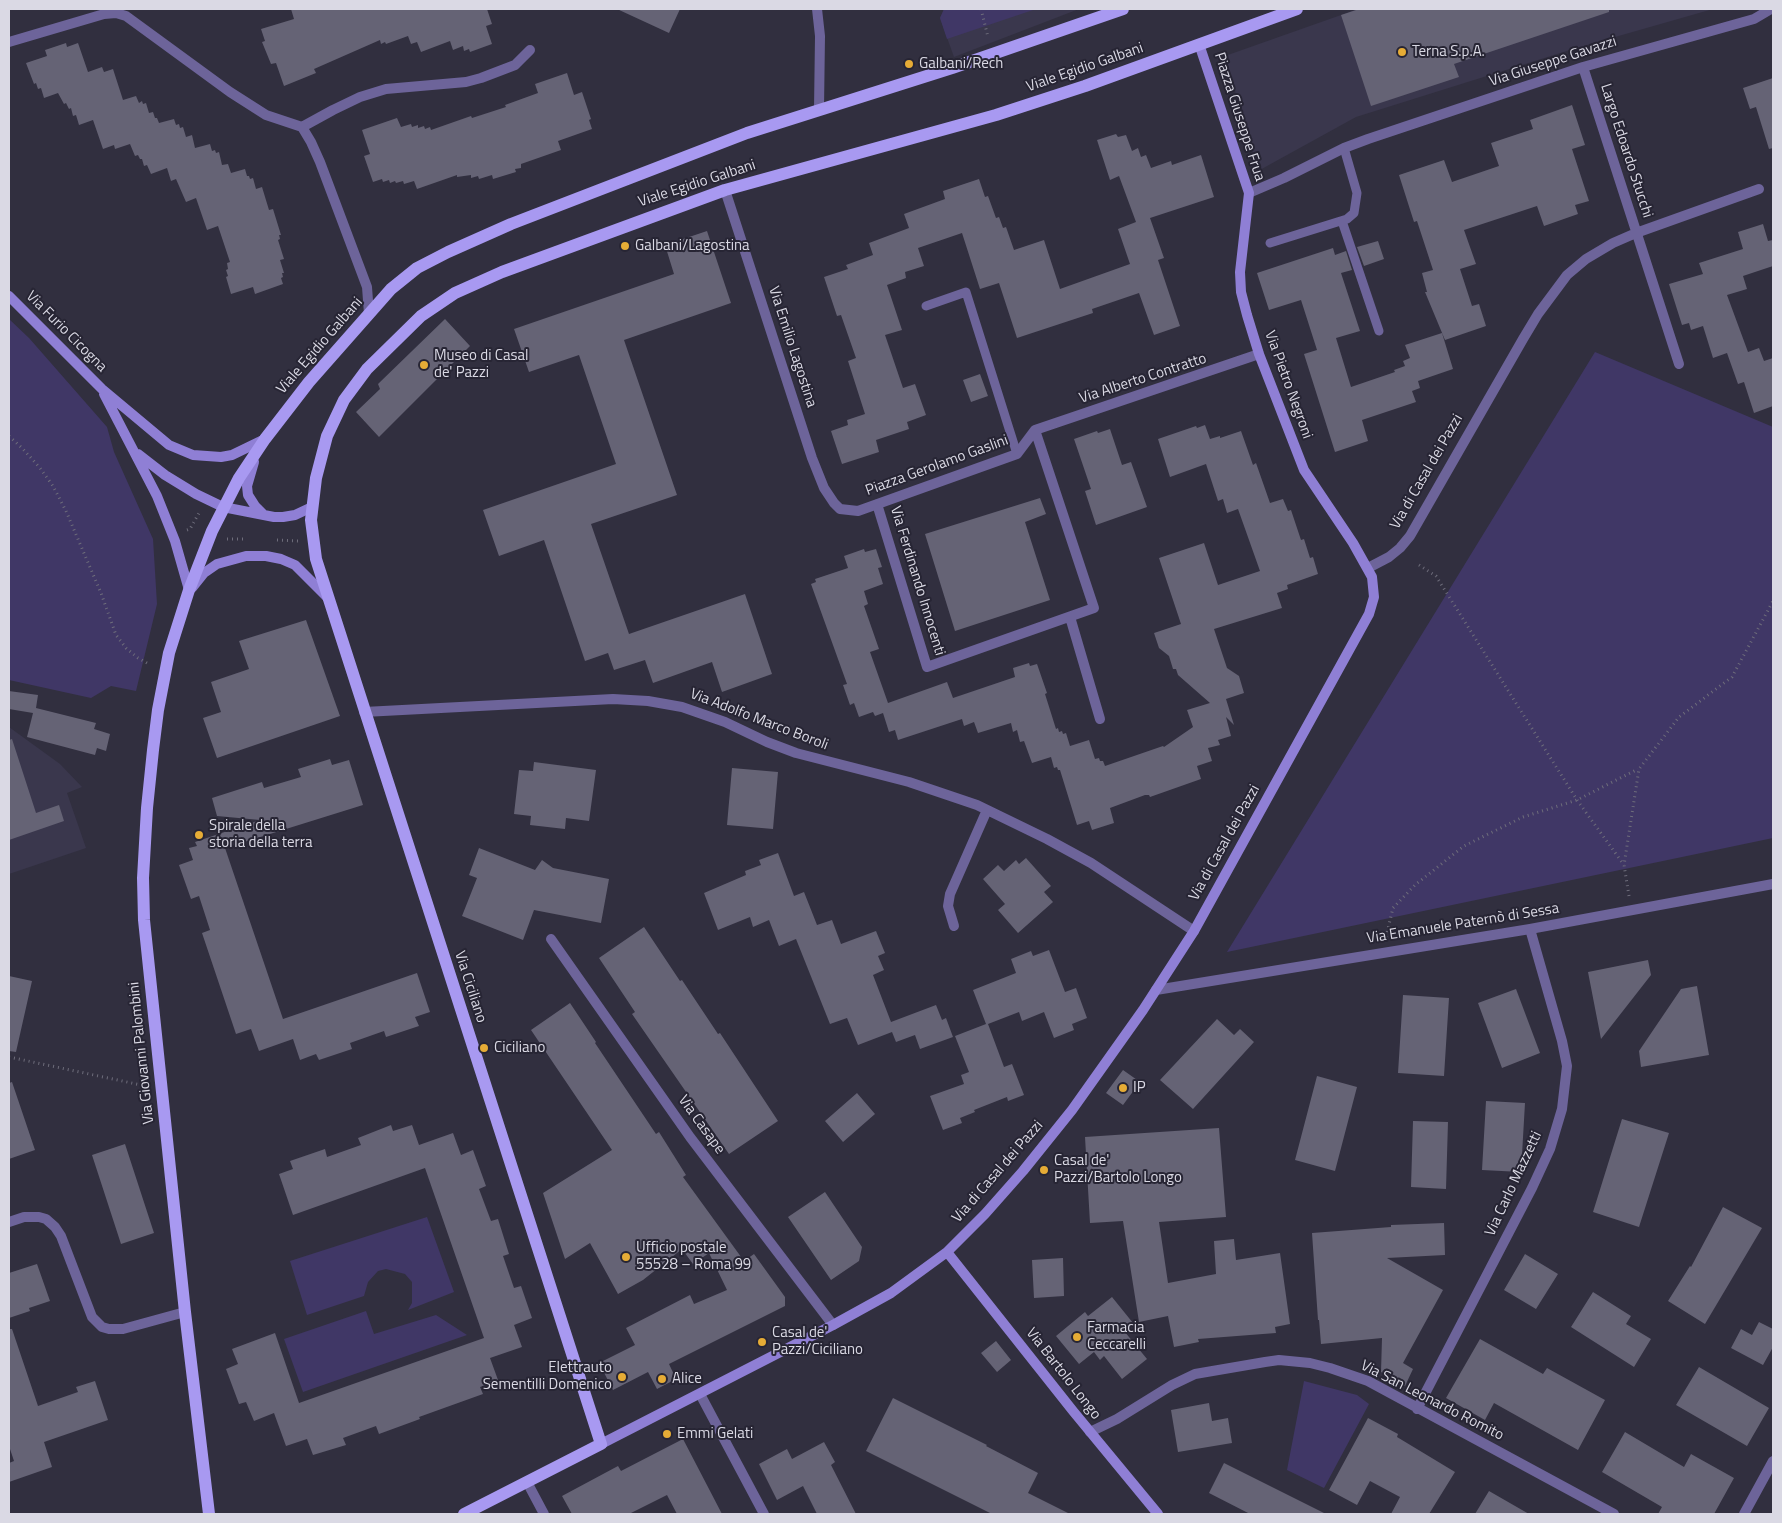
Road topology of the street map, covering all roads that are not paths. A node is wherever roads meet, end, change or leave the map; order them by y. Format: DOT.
graph roads {
  1 [pos="817,9"];
  2 [pos="1123,9"];
  3 [pos="1297,9"];
  4 [pos="1771,9"];
  5 [pos="9,42"];
  6 [pos="1199,44"];
  7 [pos="530,50"];
  8 [pos="1583,67"];
  9 [pos="819,109"];
  10 [pos="302,127"];
  11 [pos="1344,148"];
  12 [pos="1760,189"];
  13 [pos="725,190"];
  14 [pos="1249,193"];
  15 [pos="1342,221"];
  16 [pos="1636,233"];
  17 [pos="1270,243"];
  18 [pos="9,296"];
  19 [pos="926,306"];
  20 [pos="369,314"];
  21 [pos="1379,331"];
  22 [pos="1260,354"];
  23 [pos="1679,364"];
  24 [pos="102,389"];
  25 [pos="1035,430"];
  26 [pos="265,439"];
  27 [pos="135,451"];
  28 [pos="1017,454"];
  29 [pos="877,504"];
  30 [pos="223,507"];
  31 [pos="312,507"];
  32 [pos="840,509"];
  33 [pos="264,515"];
  34 [pos="1368,568"];
  35 [pos="189,590"];
  36 [pos="328,597"];
  37 [pos="1070,617"];
  38 [pos="364,712"];
  39 [pos="1100,719"];
  40 [pos="987,810"];
  41 [pos="1773,884"];
  42 [pos="954,926"];
  43 [pos="1530,929"];
  44 [pos="1194,931"];
  45 [pos="551,939"];
  46 [pos="1156,990"];
  47 [pos="9,1222"];
  48 [pos="947,1252"];
  49 [pos="185,1312"];
  50 [pos="834,1325"];
  51 [pos="700,1394"];
  52 [pos="1417,1409"];
  53 [pos="1090,1432"];
  54 [pos="601,1444"];
  55 [pos="1773,1461"];
  56 [pos="527,1482"];
  57 [pos="209,1514"];
  58 [pos="464,1514"];
  59 [pos="544,1514"];
  60 [pos="764,1514"];
  61 [pos="1158,1514"];
  62 [pos="1614,1514"];
  63 [pos="1744,1514"];
  1 -- 9 [label="street"];
  2 -- 9 [label="main road, Viale Egidio Galbani"];
  3 -- 6 [label="main road, Viale Egidio Galbani"];
  4 -- 8 [label="street, Via Giuseppe Gavazzi"];
  5 -- 10 [label="street"];
  6 -- 13 [label="main road, Viale Egidio Galbani"];
  6 -- 14 [label="street, Piazza Giuseppe Frua"];
  7 -- 10 [label="street"];
  8 -- 11 [label="street, Via Giuseppe Gavazzi"];
  8 -- 16 [label="street, Largo Edoardo Stucchi"];
  9 -- 20 [label="main road, Viale Egidio Galbani"];
  10 -- 20 [label="street"];
  11 -- 14 [label="street, Piazza Giuseppe Frua"];
  11 -- 15 [label="lane"];
  12 -- 16 [label="street, Largo Edoardo Stucchi"];
  13 -- 31 [label="main road, Viale Egidio Galbani"];
  13 -- 32 [label="street, Via Emilio Lagostina"];
  14 -- 22 [label="street, Via Pietro Negroni"];
  15 -- 17 [label="lane"];
  15 -- 21 [label="lane"];
  16 -- 23 [label="street"];
  16 -- 34 [label="street, Via di Casal dei Pazzi"];
  18 -- 24 [label="street, Via Furio Cicogna"];
  19 -- 28 [label="lane"];
  20 -- 26 [label="main road, Viale Egidio Galbani"];
  22 -- 25 [label="street, Via Alberto Contratto"];
  22 -- 34 [label="street, Via Pietro Negroni"];
  24 -- 26 [label="street, Via Furio Cicogna"];
  24 -- 27 [label="street, Via Furio Cicogna"];
  25 -- 28 [label="street, Piazza Gerolamo Gaslini"];
  25 -- 37 [label="street, Via Ferdinando Innocenti"];
  26 -- 30 [label="main road, Viale Egidio Galbani"];
  26 -- 33 [label="street"];
  27 -- 30 [label="street, Via Furio Cicogna"];
  27 -- 35 [label="street, Via Furio Cicogna"];
  28 -- 29 [label="street, Piazza Gerolamo Gaslini"];
  29 -- 32 [label="street, Piazza Gerolamo Gaslini"];
  29 -- 37 [label="street, Via Ferdinando Innocenti"];
  30 -- 33 [label="street, Via Furio Cicogna"];
  30 -- 35 [label="main road, Viale Egidio Galbani"];
  31 -- 33 [label="street, Via Furio Cicogna"];
  31 -- 36 [label="main road, Viale Egidio Galbani"];
  34 -- 44 [label="street, Via di Casal dei Pazzi"];
  35 -- 36 [label="street"];
  35 -- 49 [label="main road, Via Giovanni Palombini"];
  36 -- 38 [label="main road, Via Ciciliano"];
  37 -- 39 [label="street"];
  38 -- 40 [label="street, Via Adolfo Marco Boroli"];
  38 -- 54 [label="main road, Via Ciciliano"];
  40 -- 42 [label="street"];
  40 -- 44 [label="street, Via Adolfo Marco Boroli"];
  41 -- 43 [label="street, Via Emanuele Paternò di Sessa"];
  43 -- 46 [label="street, Via Emanuele Paternò di Sessa"];
  43 -- 52 [label="street, Via Carlo Mazzetti"];
  44 -- 46 [label="street, Via di Casal dei Pazzi"];
  45 -- 50 [label="street, Via Casape"];
  46 -- 48 [label="street, Via di Casal dei Pazzi"];
  47 -- 49 [label="street"];
  48 -- 50 [label="street, Via di Casal dei Pazzi"];
  48 -- 53 [label="street, Via Bartolo Longo"];
  49 -- 57 [label="main road, Via Giovanni Palombini"];
  50 -- 51 [label="street, Via di Casal dei Pazzi"];
  51 -- 54 [label="street, Via di Casal dei Pazzi"];
  51 -- 60 [label="street"];
  52 -- 53 [label="street, Via San Leonardo Romito"];
  52 -- 62 [label="street, Via San Leonardo Romito"];
  53 -- 61 [label="street, Via Bartolo Longo"];
  54 -- 56 [label="main road"];
  55 -- 63 [label="street"];
  56 -- 58 [label="main road"];
  56 -- 59 [label="street"];
}
